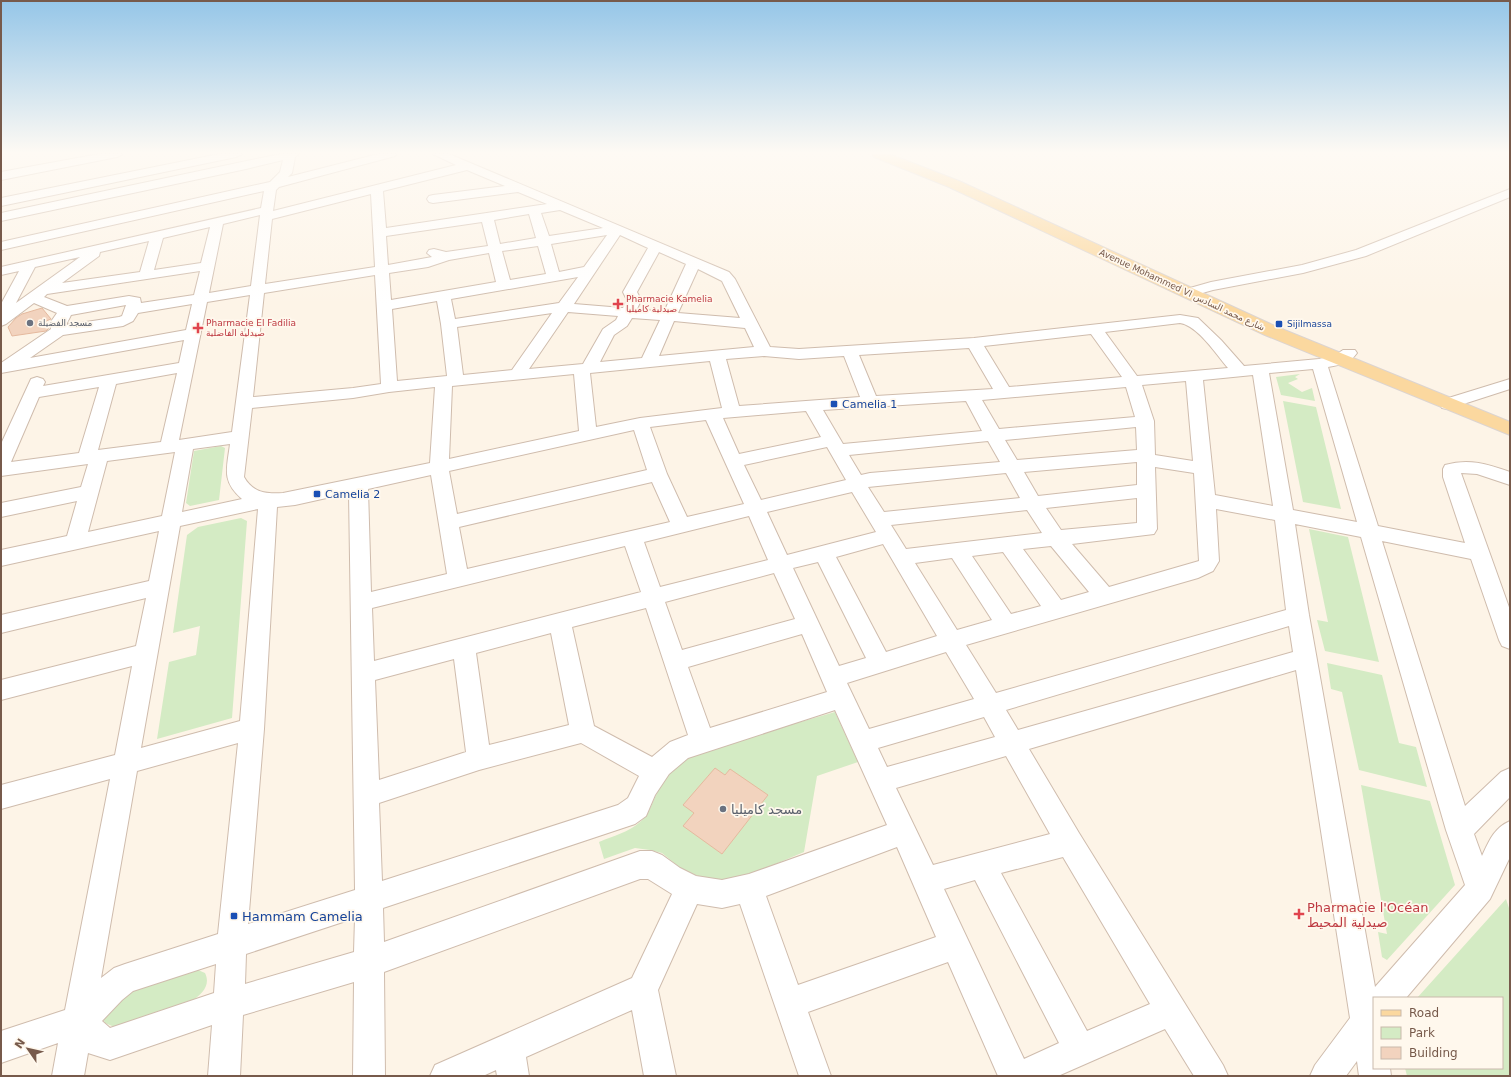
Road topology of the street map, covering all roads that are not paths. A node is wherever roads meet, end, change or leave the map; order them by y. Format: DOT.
graph roads {
  1 [pos="63,204"];
  2 [pos="175,204"];
  3 [pos="267,204"];
  4 [pos="306,204"];
  5 [pos="378,204"];
  6 [pos="436,204"];
  7 [pos="557,204"];
  8 [pos="1007,204"];
  9 [pos="1482,204"];
  10 [pos="561,206"];
  11 [pos="534,209"];
  12 [pos="1,210"];
  13 [pos="35,210"];
  14 [pos="141,212"];
  15 [pos="266,213"];
  16 [pos="487,216"];
  17 [pos="1,217"];
  18 [pos="113,218"];
  19 [pos="216,222"];
  20 [pos="441,223"];
  21 [pos="617,230"];
  22 [pos="380,233"];
  23 [pos="152,237"];
  24 [pos="1,240"];
  25 [pos="544,242"];
  26 [pos="1,246"];
  27 [pos="656,246"];
  28 [pos="99,249"];
  29 [pos="494,249"];
  30 [pos="694,262"];
  31 [pos="30,265"];
  32 [pos="382,265"];
  33 [pos="207,266"];
  34 [pos="1,271"];
  35 [pos="588,271"];
  36 [pos="146,275"];
  37 [pos="554,277"];
  38 [pos="504,285"];
  39 [pos="256,289"];
  40 [pos="16,291"];
  41 [pos="1193,291"];
  42 [pos="1,294"];
  43 [pos="39,294"];
  44 [pos="443,296"];
  45 [pos="200,298"];
  46 [pos="384,306"];
  47 [pos="563,307"];
  48 [pos="132,310"];
  49 [pos="66,311"];
  50 [pos="628,312"];
  51 [pos="669,316"];
  52 [pos="1,320"];
  53 [pos="449,324"];
  54 [pos="752,324"];
  55 [pos="1095,329"];
  56 [pos="59,331"];
  57 [pos="192,334"];
  58 [pos="974,343"];
  59 [pos="764,351"];
  60 [pos="850,351"];
  61 [pos="717,356"];
  62 [pos="1336,359"];
  63 [pos="46,361"];
  64 [pos="648,363"];
  65 [pos="186,367"];
  66 [pos="3,368"];
  67 [pos="585,369"];
  68 [pos="1250,371"];
  69 [pos="517,375"];
  70 [pos="1194,376"];
  71 [pos="1132,380"];
  72 [pos="109,381"];
  73 [pos="450,381"];
  74 [pos="1510,384"];
  75 [pos="389,387"];
  76 [pos="33,393"];
  77 [pos="1004,393"];
  78 [pos="971,396"];
  79 [pos="870,401"];
  80 [pos="1456,402"];
  81 [pos="243,404"];
  82 [pos="812,406"];
  83 [pos="722,413"];
  84 [pos="1510,418"];
  85 [pos="1145,421"];
  86 [pos="640,423"];
  87 [pos="19,424"];
  88 [pos="1,428"];
  89 [pos="1510,429"];
  90 [pos="588,434"];
  91 [pos="993,436"];
  92 [pos="239,437"];
  93 [pos="835,445"];
  94 [pos="177,446"];
  95 [pos="93,457"];
  96 [pos="1146,457"];
  97 [pos="734,461"];
  98 [pos="1,465"];
  99 [pos="439,466"];
  100 [pos="1012,468"];
  101 [pos="1202,468"];
  102 [pos="1,470"];
  103 [pos="658,474"];
  104 [pos="1510,480"];
  105 [pos="857,484"];
  106 [pos="358,485"];
  107 [pos="1145,491"];
  108 [pos="89,492"];
  109 [pos="268,500"];
  110 [pos="1206,500"];
  111 [pos="1033,504"];
  112 [pos="756,509"];
  113 [pos="1,510"];
  114 [pos="1284,516"];
  115 [pos="171,521"];
  116 [pos="448,523"];
  117 [pos="682,527"];
  118 [pos="884,528"];
  119 [pos="1370,532"];
  120 [pos="1056,538"];
  121 [pos="633,539"];
  122 [pos="75,542"];
  123 [pos="1009,545"];
  124 [pos="958,551"];
  125 [pos="823,552"];
  126 [pos="1479,553"];
  127 [pos="901,557"];
  128 [pos="1,558"];
  129 [pos="780,563"];
  130 [pos="458,578"];
  131 [pos="159,587"];
  132 [pos="1104,596"];
  133 [pos="653,597"];
  134 [pos="362,602"];
  135 [pos="1056,610"];
  136 [pos="1298,615"];
  137 [pos="560,623"];
  138 [pos="1,624"];
  139 [pos="808,624"];
  140 [pos="1006,624"];
  141 [pos="1510,640"];
  142 [pos="951,641"];
  143 [pos="464,648"];
  144 [pos="146,653"];
  145 [pos="1305,658"];
  146 [pos="674,662"];
  147 [pos="880,662"];
  148 [pos="364,673"];
  149 [pos="837,688"];
  150 [pos="1,690"];
  151 [pos="989,703"];
  152 [pos="252,729"];
  153 [pos="583,732"];
  154 [pos="702,741"];
  155 [pos="862,742"];
  156 [pos="1011,743"];
  157 [pos="479,759"];
  158 [pos="126,762"];
  159 [pos="656,772"];
  160 [pos="1510,780"];
  161 [pos="880,781"];
  162 [pos="365,796"];
  163 [pos="1,797"];
  164 [pos="1459,830"];
  165 [pos="903,832"];
  166 [pos="1069,842"];
  167 [pos="1508,844"];
  168 [pos="982,864"];
  169 [pos="925,880"];
  170 [pos="690,888"];
  171 [pos="749,888"];
  172 [pos="1480,890"];
  173 [pos="369,901"];
  174 [pos="232,944"];
  175 [pos="955,945"];
  176 [pos="370,962"];
  177 [pos="642,989"];
  178 [pos="1387,997"];
  179 [pos="790,1003"];
  180 [pos="228,1004"];
  181 [pos="1171,1012"];
  182 [pos="1370,1016"];
  183 [pos="78,1021"];
  184 [pos="1,1047"];
  185 [pos="1079,1049"];
  186 [pos="1373,1052"];
  187 [pos="511,1063"];
  188 [pos="68,1076"];
  189 [pos="224,1076"];
  190 [pos="370,1076"];
  191 [pos="446,1076"];
  192 [pos="660,1076"];
  193 [pos="815,1076"];
  194 [pos="1015,1076"];
  195 [pos="1020,1076"];
  196 [pos="1212,1076"];
  197 [pos="1326,1076"];
  1 -- 13 [label="street"];
  2 -- 14 [label="street"];
  3 -- 15 [label="street"];
  4 -- 15 [label="street"];
  5 -- 22 [label="street"];
  6 -- 20 [label="street"];
  7 -- 10 [label="street"];
  8 -- 41 [label="main road, Avenue Mohammed VI شارع محمد السادس"];
  9 -- 41 [label="street"];
  10 -- 11 [label="street"];
  10 -- 21 [label="street"];
  11 -- 16 [label="street"];
  11 -- 25 [label="street"];
  12 -- 13 [label="street"];
  13 -- 17 [label="street"];
  13 -- 18 [label="street"];
  14 -- 18 [label="street"];
  14 -- 23 [label="street"];
  15 -- 19 [label="street"];
  15 -- 39 [label="street"];
  16 -- 20 [label="street"];
  16 -- 29 [label="street"];
  18 -- 24 [label="street"];
  18 -- 26 [label="street"];
  19 -- 23 [label="street"];
  19 -- 33 [label="street"];
  20 -- 22 [label="street"];
  21 -- 25 [label="street"];
  21 -- 27 [label="street"];
  21 -- 35 [label="street"];
  22 -- 32 [label="street"];
  23 -- 28 [label="street"];
  23 -- 36 [label="street"];
  25 -- 29 [label="street"];
  25 -- 37 [label="street"];
  27 -- 30 [label="street"];
  27 -- 50 [label="street"];
  28 -- 31 [label="street"];
  28 -- 43 [label="street"];
  29 -- 32 [label="street"];
  29 -- 38 [label="street"];
  30 -- 51 [label="street"];
  30 -- 54 [label="street"];
  31 -- 34 [label="street"];
  31 -- 40 [label="street"];
  32 -- 39 [label="street"];
  32 -- 46 [label="street"];
  33 -- 36 [label="street"];
  33 -- 45 [label="street"];
  35 -- 37 [label="street"];
  35 -- 47 [label="street"];
  36 -- 43 [label="street"];
  37 -- 38 [label="street"];
  38 -- 44 [label="street"];
  39 -- 45 [label="street"];
  39 -- 81 [label="street"];
  40 -- 42 [label="street"];
  40 -- 52 [label="street"];
  41 -- 62 [label="main road, Avenue Mohammed VI شارع محمد السادس"];
  43 -- 49 [label="street"];
  43 -- 52 [label="street"];
  44 -- 46 [label="street"];
  44 -- 53 [label="street"];
  45 -- 48 [label="street"];
  45 -- 57 [label="street"];
  46 -- 75 [label="street"];
  47 -- 50 [label="street"];
  47 -- 53 [label="street"];
  47 -- 69 [label="street"];
  48 -- 49 [label="street"];
  48 -- 56 [label="street"];
  49 -- 56 [label="street"];
  50 -- 51 [label="street"];
  50 -- 67 [label="street"];
  51 -- 54 [label="street"];
  51 -- 64 [label="street"];
  53 -- 73 [label="street"];
  54 -- 59 [label="street"];
  55 -- 58 [label="street"];
  55 -- 68 [label="street"];
  55 -- 71 [label="street"];
  56 -- 66 [label="street"];
  57 -- 63 [label="street"];
  57 -- 65 [label="street"];
  58 -- 60 [label="street"];
  58 -- 77 [label="street"];
  59 -- 60 [label="street"];
  59 -- 61 [label="street"];
  60 -- 79 [label="street"];
  61 -- 64 [label="street"];
  61 -- 83 [label="street"];
  62 -- 68 [label="street"];
  62 -- 80 [label="main road, Avenue Mohammed VI شارع محمد السادس"];
  62 -- 119 [label="street"];
  63 -- 66 [label="street"];
  63 -- 76 [label="street"];
  64 -- 67 [label="street"];
  65 -- 72 [label="street"];
  65 -- 94 [label="street"];
  67 -- 69 [label="street"];
  67 -- 90 [label="street"];
  68 -- 70 [label="street"];
  68 -- 114 [label="street"];
  69 -- 73 [label="street"];
  70 -- 71 [label="street"];
  70 -- 101 [label="street"];
  71 -- 77 [label="street"];
  71 -- 85 [label="street"];
  72 -- 76 [label="street"];
  72 -- 95 [label="street"];
  73 -- 75 [label="street"];
  73 -- 99 [label="street"];
  74 -- 80 [label="street"];
  75 -- 81 [label="street"];
  76 -- 87 [label="street"];
  77 -- 78 [label="street"];
  78 -- 79 [label="street"];
  78 -- 91 [label="street"];
  79 -- 82 [label="street"];
  80 -- 84 [label="main road, Avenue Mohammed VI شارع محمد السادس"];
  80 -- 89 [label="main road, Avenue Mohammed VI شارع محمد السادس"];
  81 -- 92 [label="street"];
  82 -- 83 [label="street"];
  82 -- 93 [label="street"];
  83 -- 86 [label="street"];
  83 -- 97 [label="street"];
  85 -- 91 [label="street"];
  85 -- 96 [label="street"];
  86 -- 90 [label="street"];
  86 -- 103 [label="street"];
  87 -- 88 [label="street"];
  87 -- 98 [label="street"];
  90 -- 99 [label="street"];
  91 -- 93 [label="street"];
  91 -- 100 [label="street"];
  92 -- 94 [label="street"];
  92 -- 109 [label="street"];
  93 -- 97 [label="street"];
  93 -- 105 [label="street"];
  94 -- 95 [label="street"];
  94 -- 115 [label="street"];
  95 -- 102 [label="street"];
  95 -- 108 [label="street"];
  96 -- 100 [label="street"];
  96 -- 101 [label="street"];
  96 -- 107 [label="street"];
  97 -- 112 [label="street"];
  99 -- 106 [label="street"];
  99 -- 116 [label="street"];
  100 -- 105 [label="street"];
  100 -- 111 [label="street"];
  101 -- 110 [label="street"];
  103 -- 116 [label="street"];
  103 -- 117 [label="street"];
  104 -- 126 [label="street"];
  105 -- 112 [label="street"];
  105 -- 118 [label="street"];
  106 -- 109 [label="street"];
  106 -- 134 [label="street"];
  107 -- 111 [label="street"];
  107 -- 120 [label="street"];
  108 -- 113 [label="street"];
  108 -- 122 [label="street"];
  109 -- 115 [label="street"];
  109 -- 152 [label="street"];
  110 -- 114 [label="street"];
  110 -- 132 [label="street"];
  111 -- 118 [label="street"];
  111 -- 120 [label="street"];
  112 -- 117 [label="street"];
  112 -- 129 [label="street"];
  114 -- 119 [label="street"];
  114 -- 136 [label="street"];
  115 -- 122 [label="street"];
  115 -- 131 [label="street"];
  116 -- 130 [label="street"];
  117 -- 121 [label="street"];
  118 -- 125 [label="street"];
  118 -- 127 [label="street"];
  119 -- 126 [label="street"];
  119 -- 164 [label="street"];
  120 -- 123 [label="street"];
  120 -- 132 [label="street"];
  121 -- 130 [label="street"];
  121 -- 133 [label="street"];
  122 -- 128 [label="street"];
  123 -- 124 [label="street"];
  123 -- 135 [label="street"];
  124 -- 127 [label="street"];
  124 -- 140 [label="street"];
  125 -- 129 [label="street"];
  125 -- 147 [label="street"];
  126 -- 141 [label="street"];
  127 -- 142 [label="street"];
  129 -- 133 [label="street"];
  129 -- 139 [label="street"];
  130 -- 134 [label="street"];
  131 -- 138 [label="street"];
  131 -- 144 [label="street"];
  132 -- 135 [label="street"];
  133 -- 137 [label="street"];
  133 -- 146 [label="street"];
  134 -- 148 [label="street"];
  135 -- 140 [label="street"];
  136 -- 145 [label="street"];
  136 -- 151 [label="street"];
  137 -- 143 [label="street"];
  137 -- 153 [label="street"];
  139 -- 146 [label="street"];
  139 -- 149 [label="street"];
  140 -- 142 [label="street"];
  142 -- 147 [label="street"];
  142 -- 151 [label="street"];
  143 -- 148 [label="street"];
  143 -- 157 [label="street"];
  144 -- 150 [label="street"];
  144 -- 158 [label="street"];
  145 -- 156 [label="street"];
  145 -- 182 [label="street"];
  146 -- 154 [label="street"];
  147 -- 149 [label="street"];
  148 -- 162 [label="street"];
  149 -- 154 [label="street"];
  149 -- 155 [label="street"];
  151 -- 155 [label="street"];
  151 -- 156 [label="street"];
  152 -- 158 [label="street"];
  152 -- 174 [label="street"];
  153 -- 157 [label="street"];
  153 -- 159 [label="street"];
  154 -- 159 [label="street"];
  155 -- 161 [label="street"];
  156 -- 161 [label="street"];
  156 -- 166 [label="street"];
  157 -- 162 [label="street"];
  158 -- 163 [label="street"];
  158 -- 183 [label="street"];
  159 -- 173 [label="street"];
  160 -- 164 [label="street"];
  161 -- 165 [label="street"];
  162 -- 173 [label="street"];
  164 -- 172 [label="street"];
  165 -- 169 [label="street"];
  165 -- 171 [label="street"];
  166 -- 168 [label="street"];
  166 -- 181 [label="street"];
  167 -- 172 [label="street"];
  168 -- 169 [label="street"];
  168 -- 185 [label="street"];
  169 -- 175 [label="street"];
  170 -- 171 [label="street"];
  170 -- 176 [label="street"];
  170 -- 177 [label="street"];
  171 -- 179 [label="street"];
  172 -- 178 [label="street"];
  173 -- 174 [label="street"];
  173 -- 176 [label="street"];
  174 -- 180 [label="street"];
  174 -- 183 [label="street"];
  175 -- 179 [label="street"];
  175 -- 194 [label="street"];
  176 -- 180 [label="street"];
  176 -- 190 [label="street"];
  177 -- 187 [label="street"];
  177 -- 192 [label="street"];
  179 -- 193 [label="street"];
  180 -- 183 [label="street"];
  180 -- 189 [label="street"];
  181 -- 185 [label="street"];
  181 -- 196 [label="street"];
  182 -- 186 [label="street"];
  182 -- 197 [label="street"];
  183 -- 184 [label="street"];
  183 -- 188 [label="street"];
  185 -- 195 [label="street"];
  187 -- 191 [label="street"];
}
